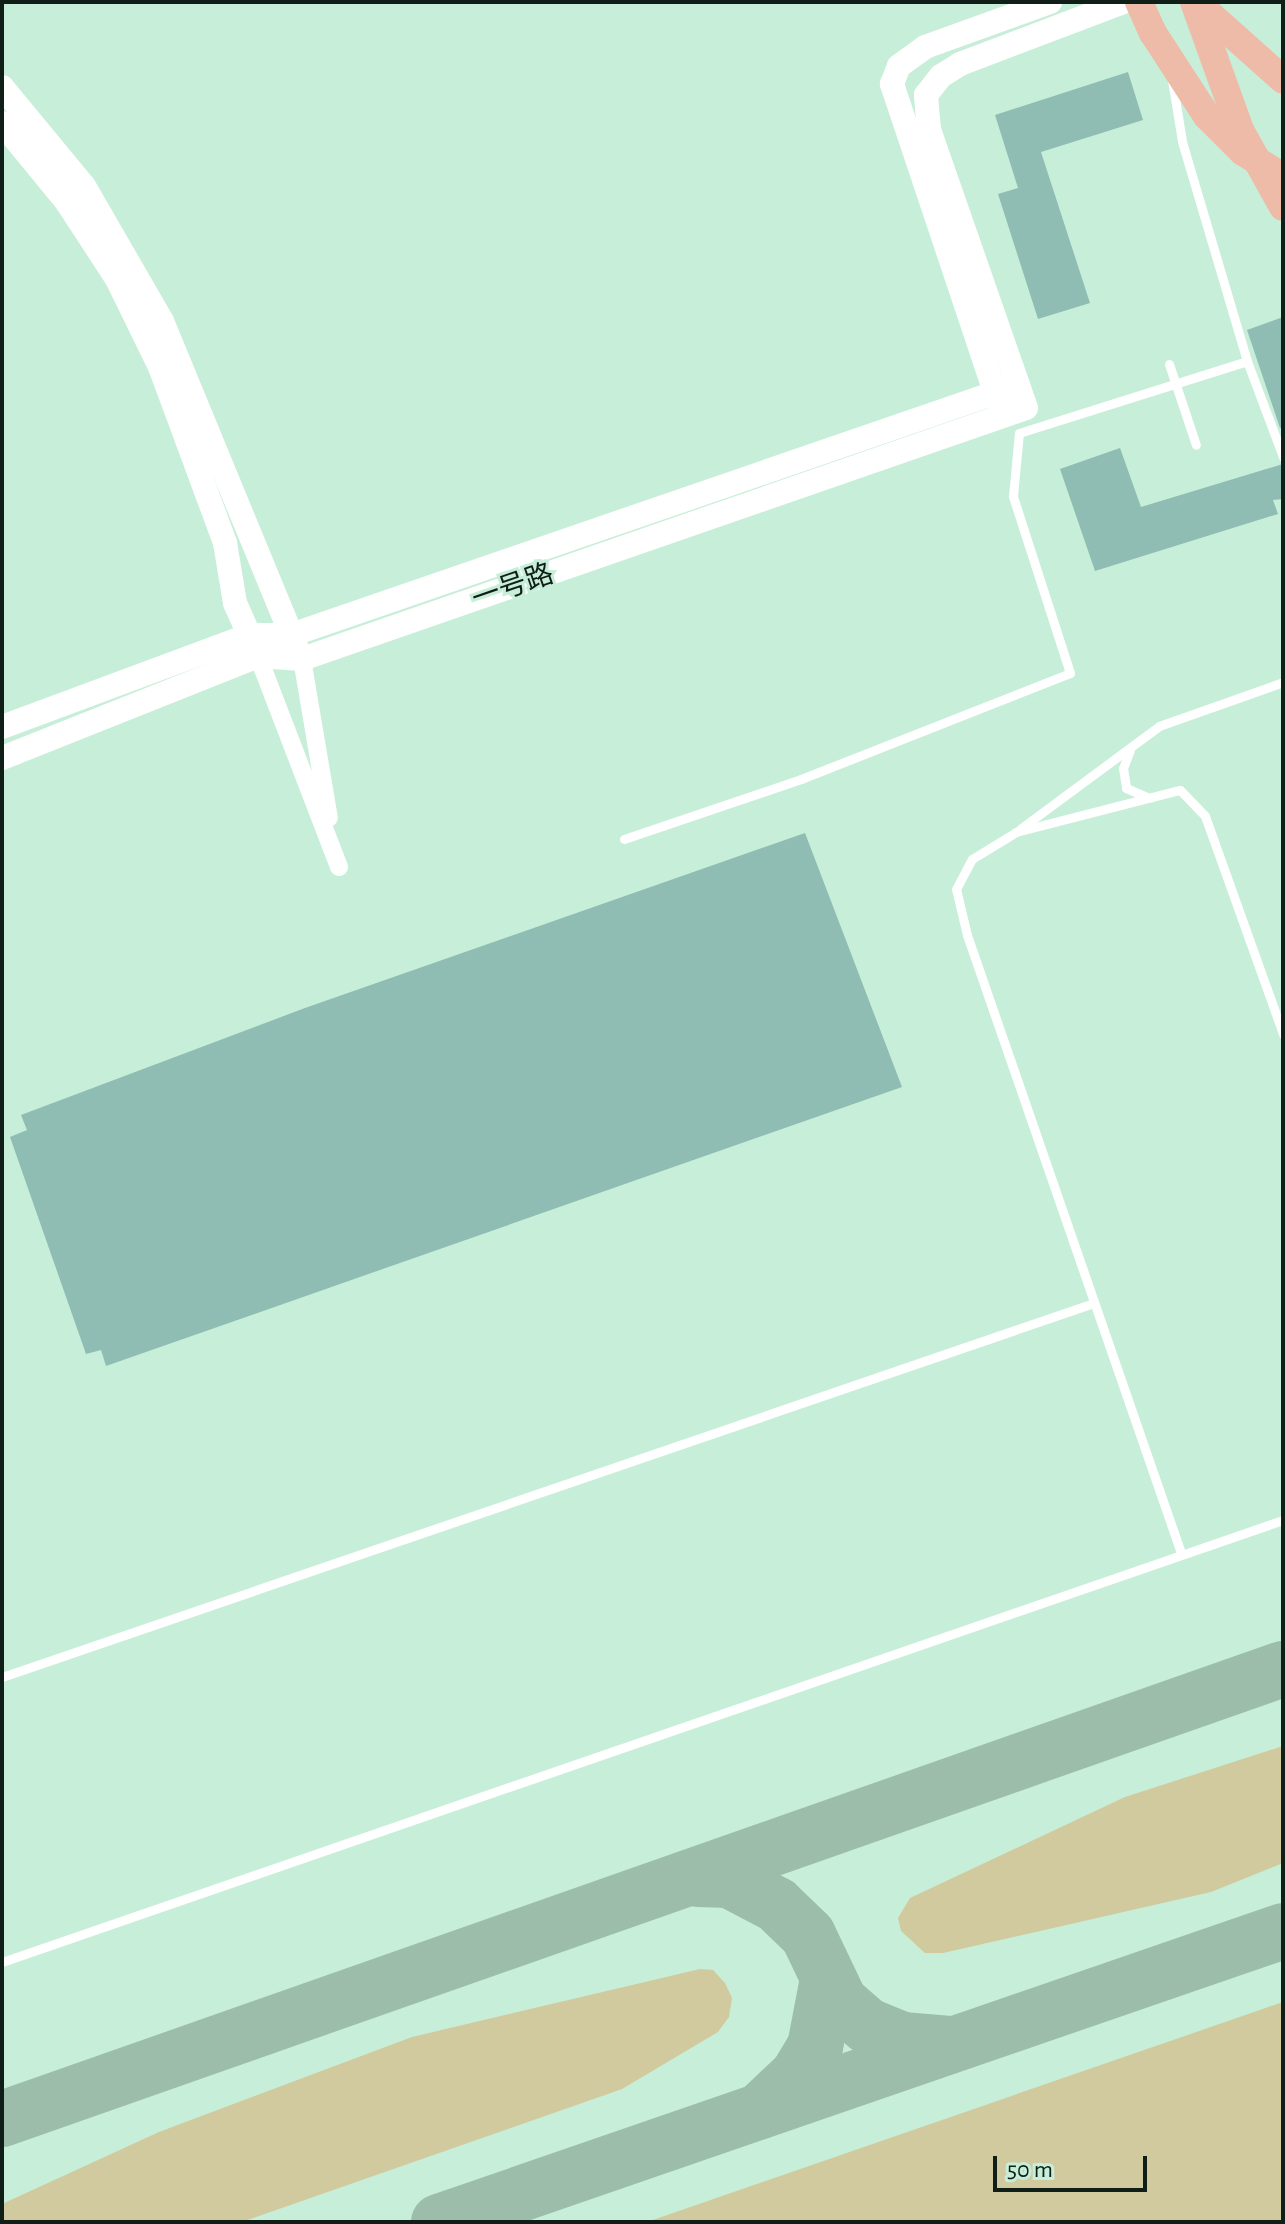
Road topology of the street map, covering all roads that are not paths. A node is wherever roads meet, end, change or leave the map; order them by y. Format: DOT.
graph roads {
  1 [pos="1050,2"];
  2 [pos="1123,2"];
  3 [pos="1139,2"];
  4 [pos="1196,2"];
  5 [pos="1167,41"];
  6 [pos="1283,80"];
  7 [pos="2,87"];
  8 [pos="2,123"];
  9 [pos="1283,177"];
  10 [pos="1283,207"];
  11 [pos="1247,361"];
  12 [pos="1169,364"];
  13 [pos="1175,381"];
  14 [pos="1010,401"];
  15 [pos="1196,445"];
  16 [pos="1283,457"];
  17 [pos="291,635"];
  18 [pos="254,646"];
  19 [pos="302,659"];
  20 [pos="1283,682"];
  21 [pos="2,727"];
  22 [pos="1131,746"];
  23 [pos="2,758"];
  24 [pos="1149,798"];
  25 [pos="1016,832"];
  26 [pos="624,839"];
  27 [pos="1283,1034"];
  28 [pos="1094,1303"];
  29 [pos="1283,1520"];
  30 [pos="1181,1553"];
  31 [pos="2,1677"];
  32 [pos="2,1962"];
  1 -- 14 [label="main road"];
  2 -- 14 [label="main road"];
  3 -- 9 [label="main road"];
  4 -- 6 [label="main road"];
  4 -- 10 [label="main road"];
  5 -- 11 [label="lane"];
  7 -- 17 [label="main road"];
  8 -- 18 [label="main road"];
  11 -- 13 [label="lane"];
  11 -- 16 [label="lane"];
  12 -- 13 [label="lane"];
  13 -- 15 [label="lane"];
  13 -- 26 [label="lane"];
  14 -- 17 [label="main road, 一号路"];
  14 -- 19 [label="main road, 一号路"];
  17 -- 18 [label="main road, 一号路"];
  17 -- 19 [label="main road"];
  18 -- 19 [label="main road, 一号路"];
  18 -- 19 [label="street"];
  18 -- 21 [label="main road, 一号路"];
  18 -- 23 [label="main road, 一号路"];
  20 -- 22 [label="lane"];
  22 -- 24 [label="lane"];
  22 -- 25 [label="lane"];
  24 -- 25 [label="lane"];
  24 -- 27 [label="lane"];
  25 -- 28 [label="lane"];
  28 -- 30 [label="lane"];
  28 -- 31 [label="lane"];
  29 -- 30 [label="lane"];
  30 -- 32 [label="lane"];
}
